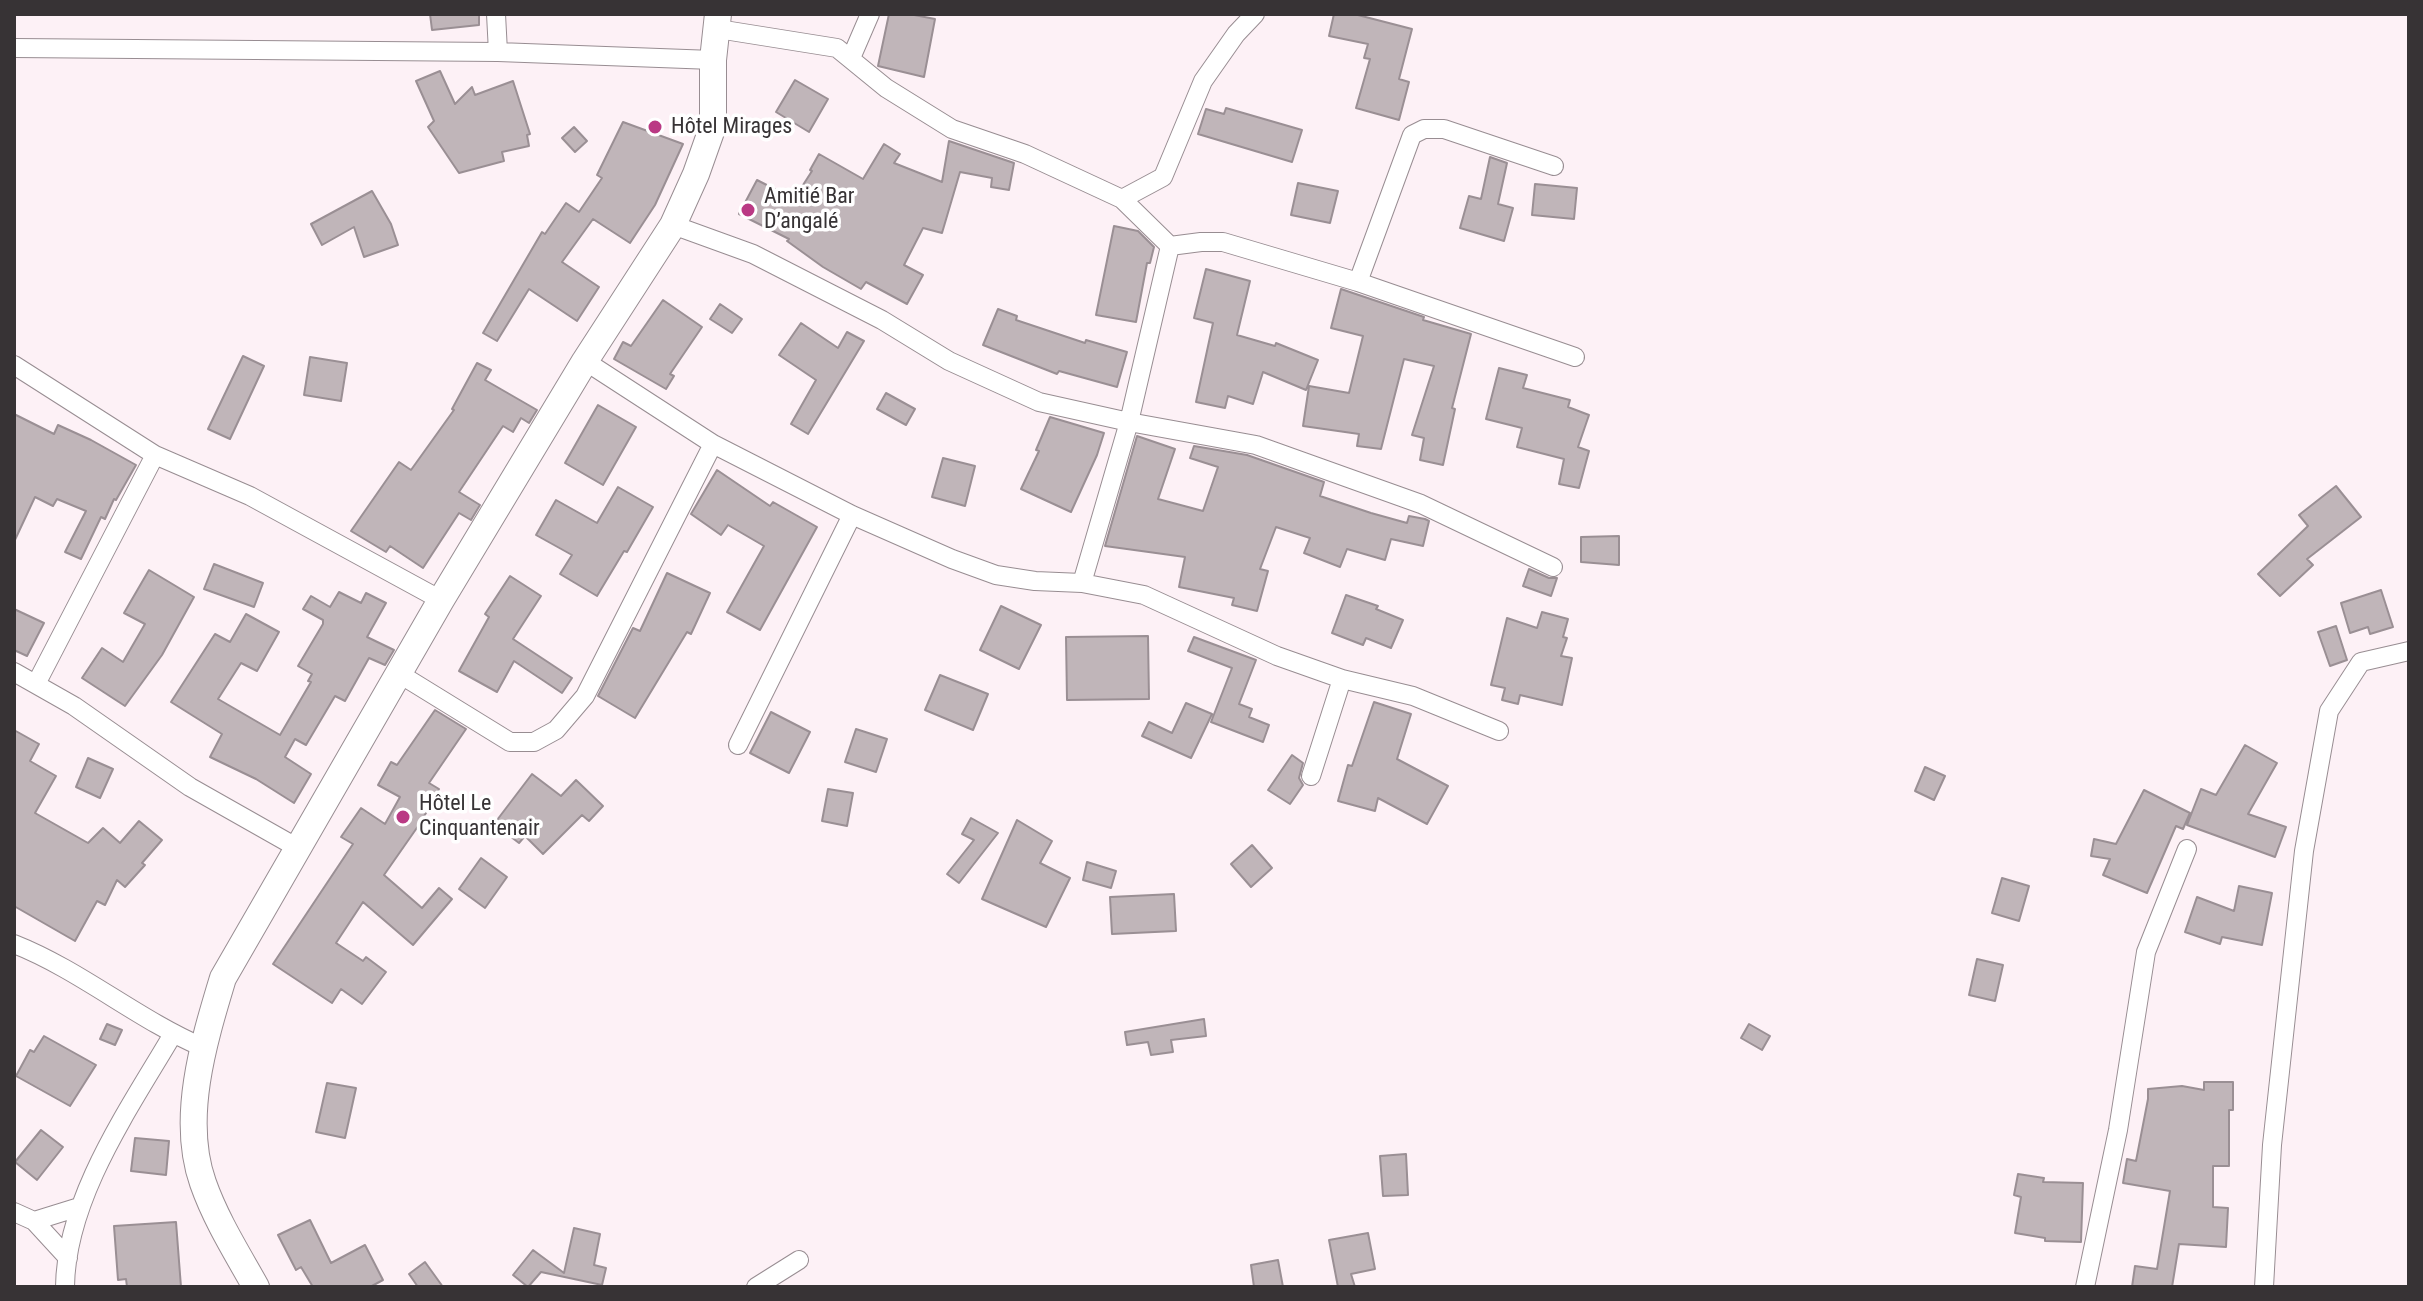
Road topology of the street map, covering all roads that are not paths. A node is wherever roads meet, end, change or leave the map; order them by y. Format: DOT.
graph roads {
  1 [pos="496,14"];
  2 [pos="870,14"];
  3 [pos="1255,14"];
  4 [pos="718,21"];
  5 [pos="14,48"];
  6 [pos="498,52"];
  7 [pos="851,58"];
  8 [pos="713,60"];
  9 [pos="1554,166"];
  10 [pos="1122,199"];
  11 [pos="673,225"];
  12 [pos="1170,246"];
  13 [pos="1358,282"];
  14 [pos="1575,357"];
  15 [pos="585,361"];
  16 [pos="14,365"];
  17 [pos="1129,422"];
  18 [pos="713,444"];
  19 [pos="155,455"];
  20 [pos="852,515"];
  21 [pos="1553,567"];
  22 [pos="1082,583"];
  23 [pos="441,600"];
  24 [pos="2409,651"];
  25 [pos="14,672"];
  26 [pos="398,673"];
  27 [pos="1342,679"];
  28 [pos="36,684"];
  29 [pos="1499,731"];
  30 [pos="738,745"];
  31 [pos="1311,776"];
  32 [pos="296,847"];
  33 [pos="2187,849"];
  34 [pos="14,944"];
  35 [pos="173,1034"];
  36 [pos="202,1047"];
  37 [pos="79,1207"];
  38 [pos="14,1212"];
  39 [pos="34,1221"];
  40 [pos="68,1258"];
  41 [pos="799,1260"];
  42 [pos="65,1287"];
  43 [pos="256,1287"];
  44 [pos="756,1287"];
  45 [pos="2085,1287"];
  46 [pos="2264,1287"];
  1 -- 6 [label="street"];
  2 -- 7 [label="street"];
  3 -- 10 [label="street"];
  4 -- 7 [label="street"];
  4 -- 8 [label="street"];
  5 -- 6 [label="street"];
  6 -- 8 [label="street"];
  7 -- 10 [label="street"];
  8 -- 11 [label="street"];
  9 -- 13 [label="street"];
  10 -- 12 [label="street"];
  11 -- 15 [label="street"];
  11 -- 17 [label="street"];
  12 -- 13 [label="street"];
  12 -- 17 [label="street"];
  13 -- 14 [label="street"];
  15 -- 18 [label="street"];
  15 -- 23 [label="street"];
  16 -- 19 [label="street"];
  17 -- 21 [label="street"];
  17 -- 22 [label="street"];
  18 -- 20 [label="street"];
  18 -- 26 [label="street"];
  19 -- 23 [label="street"];
  19 -- 28 [label="street"];
  20 -- 22 [label="street"];
  20 -- 30 [label="street"];
  22 -- 27 [label="street"];
  23 -- 26 [label="street"];
  24 -- 46 [label="street"];
  25 -- 28 [label="street"];
  26 -- 32 [label="street"];
  27 -- 29 [label="street"];
  27 -- 31 [label="street"];
  28 -- 32 [label="street"];
  32 -- 36 [label="street"];
  33 -- 45 [label="street"];
  34 -- 35 [label="street"];
  35 -- 36 [label="street"];
  35 -- 37 [label="street"];
  36 -- 43 [label="street"];
  37 -- 39 [label="street"];
  37 -- 40 [label="street"];
  38 -- 39 [label="street"];
  39 -- 40 [label="street"];
  40 -- 42 [label="street"];
  41 -- 44 [label="street"];
}
